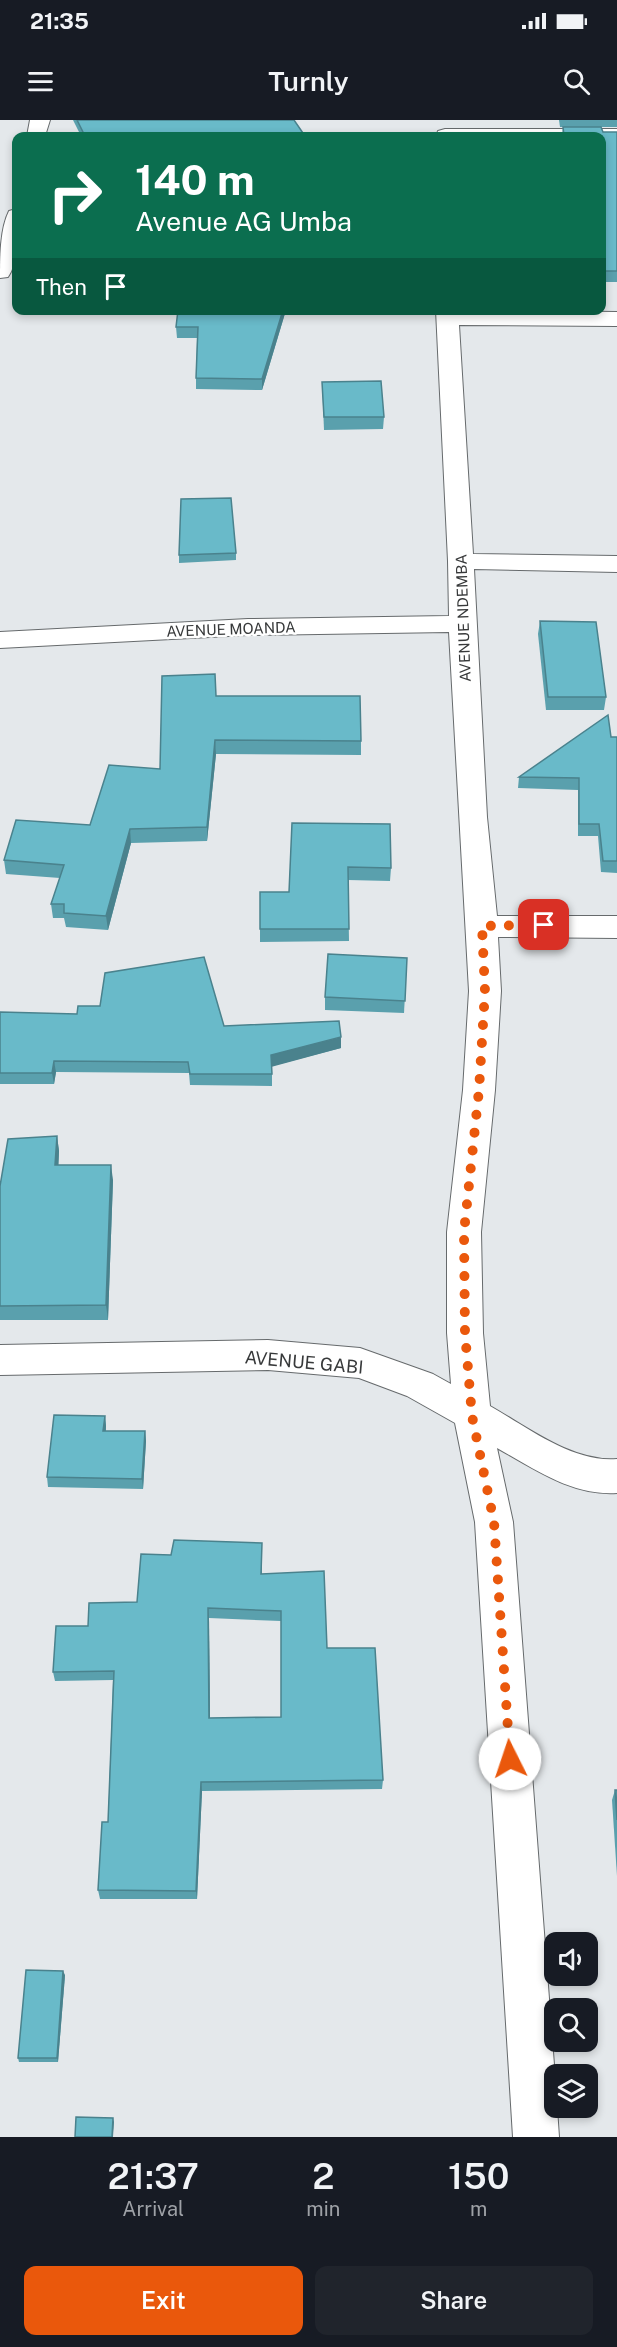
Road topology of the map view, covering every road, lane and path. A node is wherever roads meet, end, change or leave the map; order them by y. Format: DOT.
graph roads {
  1 [pos="445,130"];
  2 [pos="514,132"];
  3 [pos="12,229"];
  4 [pos="0,272"];
  5 [pos="447,315"];
  6 [pos="481,315"];
  7 [pos="617,319"];
  8 [pos="461,561"];
  9 [pos="617,564"];
  10 [pos="462,624"];
  11 [pos="0,640"];
  12 [pos="482,926"];
  13 [pos="617,927"];
  14 [pos="0,1360"];
  15 [pos="472,1416"];
  16 [pos="617,1476"];
  17 [pos="536,2137"];
  1 -- 2 [label="street"];
  3 -- 4 [label="street"];
  5 -- 8 [label="street, AVENUE NDEMBA"];
  6 -- 7 [label="street"];
  8 -- 9 [label="street"];
  8 -- 10 [label="street, AVENUE NDEMBA"];
  10 -- 11 [label="street, AVENUE MOANDA"];
  10 -- 12 [label="street, AVENUE NDEMBA"];
  12 -- 13 [label="street"];
  12 -- 15 [label="street, AVENUE NDEMBA"];
  14 -- 15 [label="street, AVENUE GABI"];
  15 -- 16 [label="street, AVENUE GABI"];
  15 -- 17 [label="street, AVENUE NDEMBA"];
}
